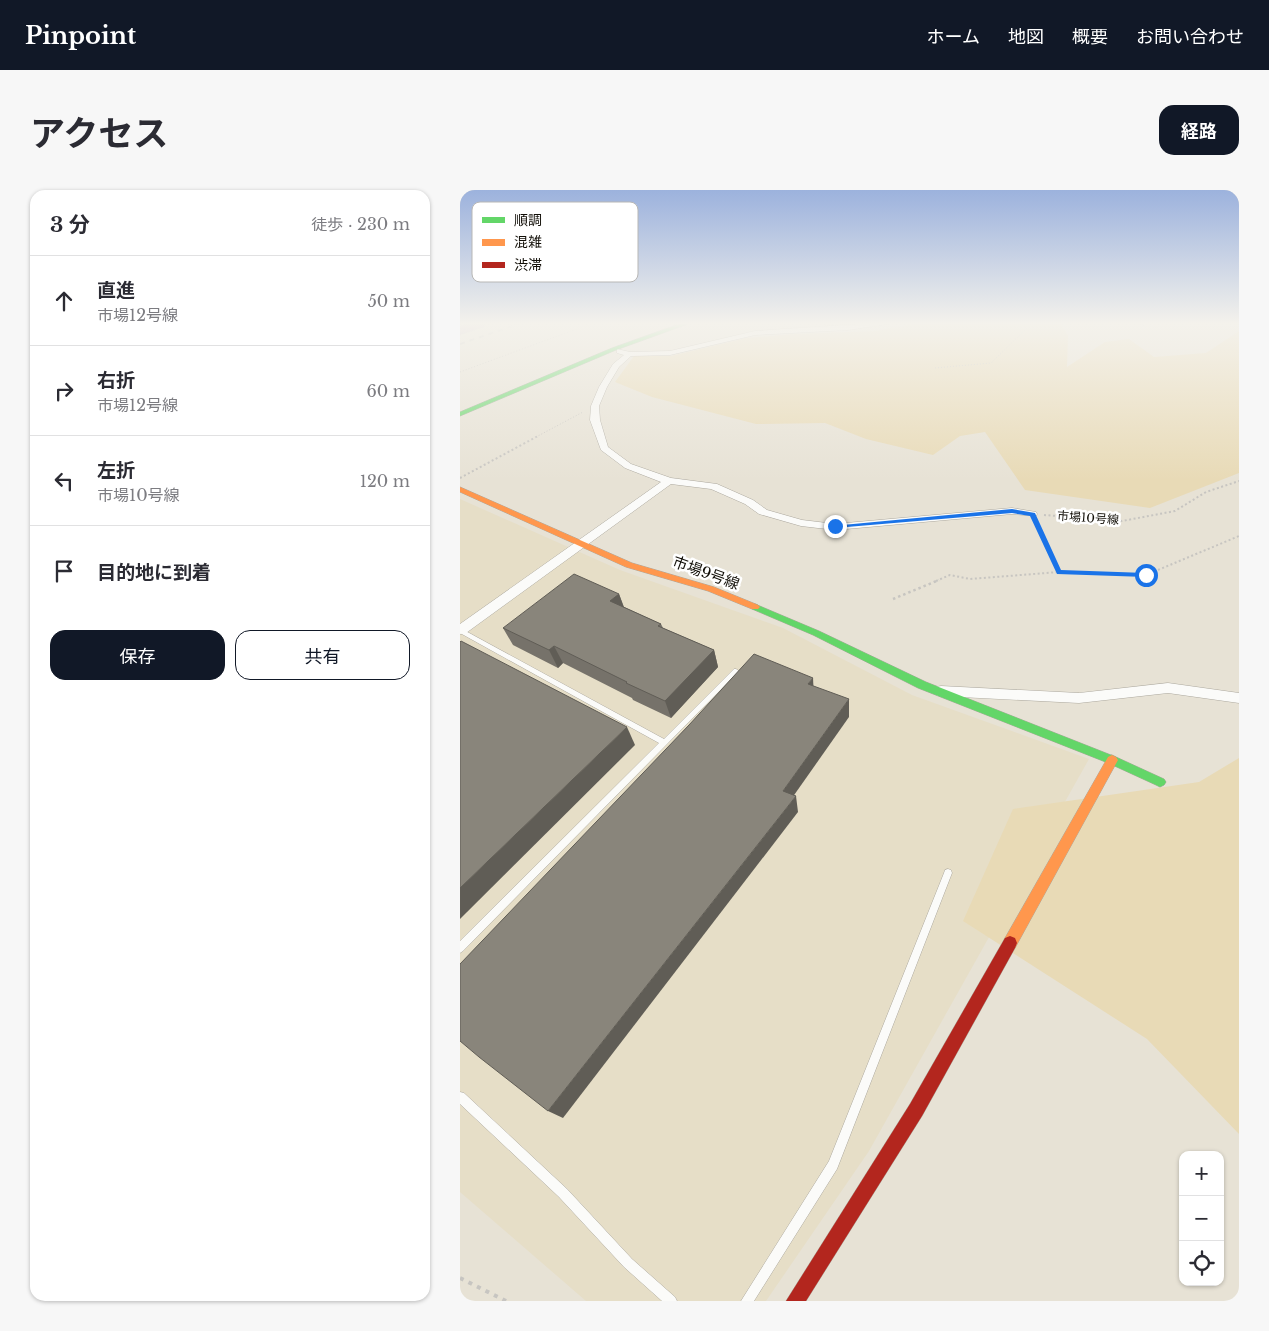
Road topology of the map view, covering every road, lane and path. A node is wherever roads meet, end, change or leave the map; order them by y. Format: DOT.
graph roads {
  1 [pos="541,376"];
  2 [pos="550,376"];
  3 [pos="609,376"];
  4 [pos="595,406"];
  5 [pos="460,408"];
  6 [pos="460,414"];
  7 [pos="460,478"];
  8 [pos="669,481"];
  9 [pos="1239,481"];
  10 [pos="460,489"];
  11 [pos="1032,514"];
  12 [pos="1239,536"];
  13 [pos="582,542"];
  14 [pos="1059,572"];
  15 [pos="894,598"];
  16 [pos="461,630"];
  17 [pos="736,670"];
  18 [pos="941,691"];
  19 [pos="1239,698"];
  20 [pos="663,742"];
  21 [pos="1112,760"];
  22 [pos="1160,782"];
  23 [pos="948,873"];
  24 [pos="460,948"];
  25 [pos="460,1098"];
  26 [pos="460,1278"];
  27 [pos="506,1301"];
  28 [pos="671,1301"];
  29 [pos="747,1301"];
  30 [pos="795,1301"];
  1 -- 5 [label="main road"];
  2 -- 6 [label="main road"];
  3 -- 4 [label="street"];
  4 -- 7 [label="path"];
  4 -- 8 [label="street"];
  8 -- 11 [label="street"];
  8 -- 13 [label="street"];
  9 -- 11 [label="path, 市場10号線"];
  10 -- 13 [label="main road, 市場9号線"];
  11 -- 14 [label="path"];
  12 -- 14 [label="path"];
  13 -- 16 [label="street"];
  13 -- 18 [label="main road, 市場9号線"];
  14 -- 15 [label="path"];
  16 -- 20 [label="lane"];
  17 -- 20 [label="lane"];
  18 -- 19 [label="street"];
  18 -- 21 [label="main road, 市場9号線"];
  20 -- 24 [label="lane"];
  21 -- 22 [label="main road, 市場9号線"];
  21 -- 30 [label="main road"];
  23 -- 29 [label="lane"];
  25 -- 28 [label="lane"];
  26 -- 27 [label="path"];
}
